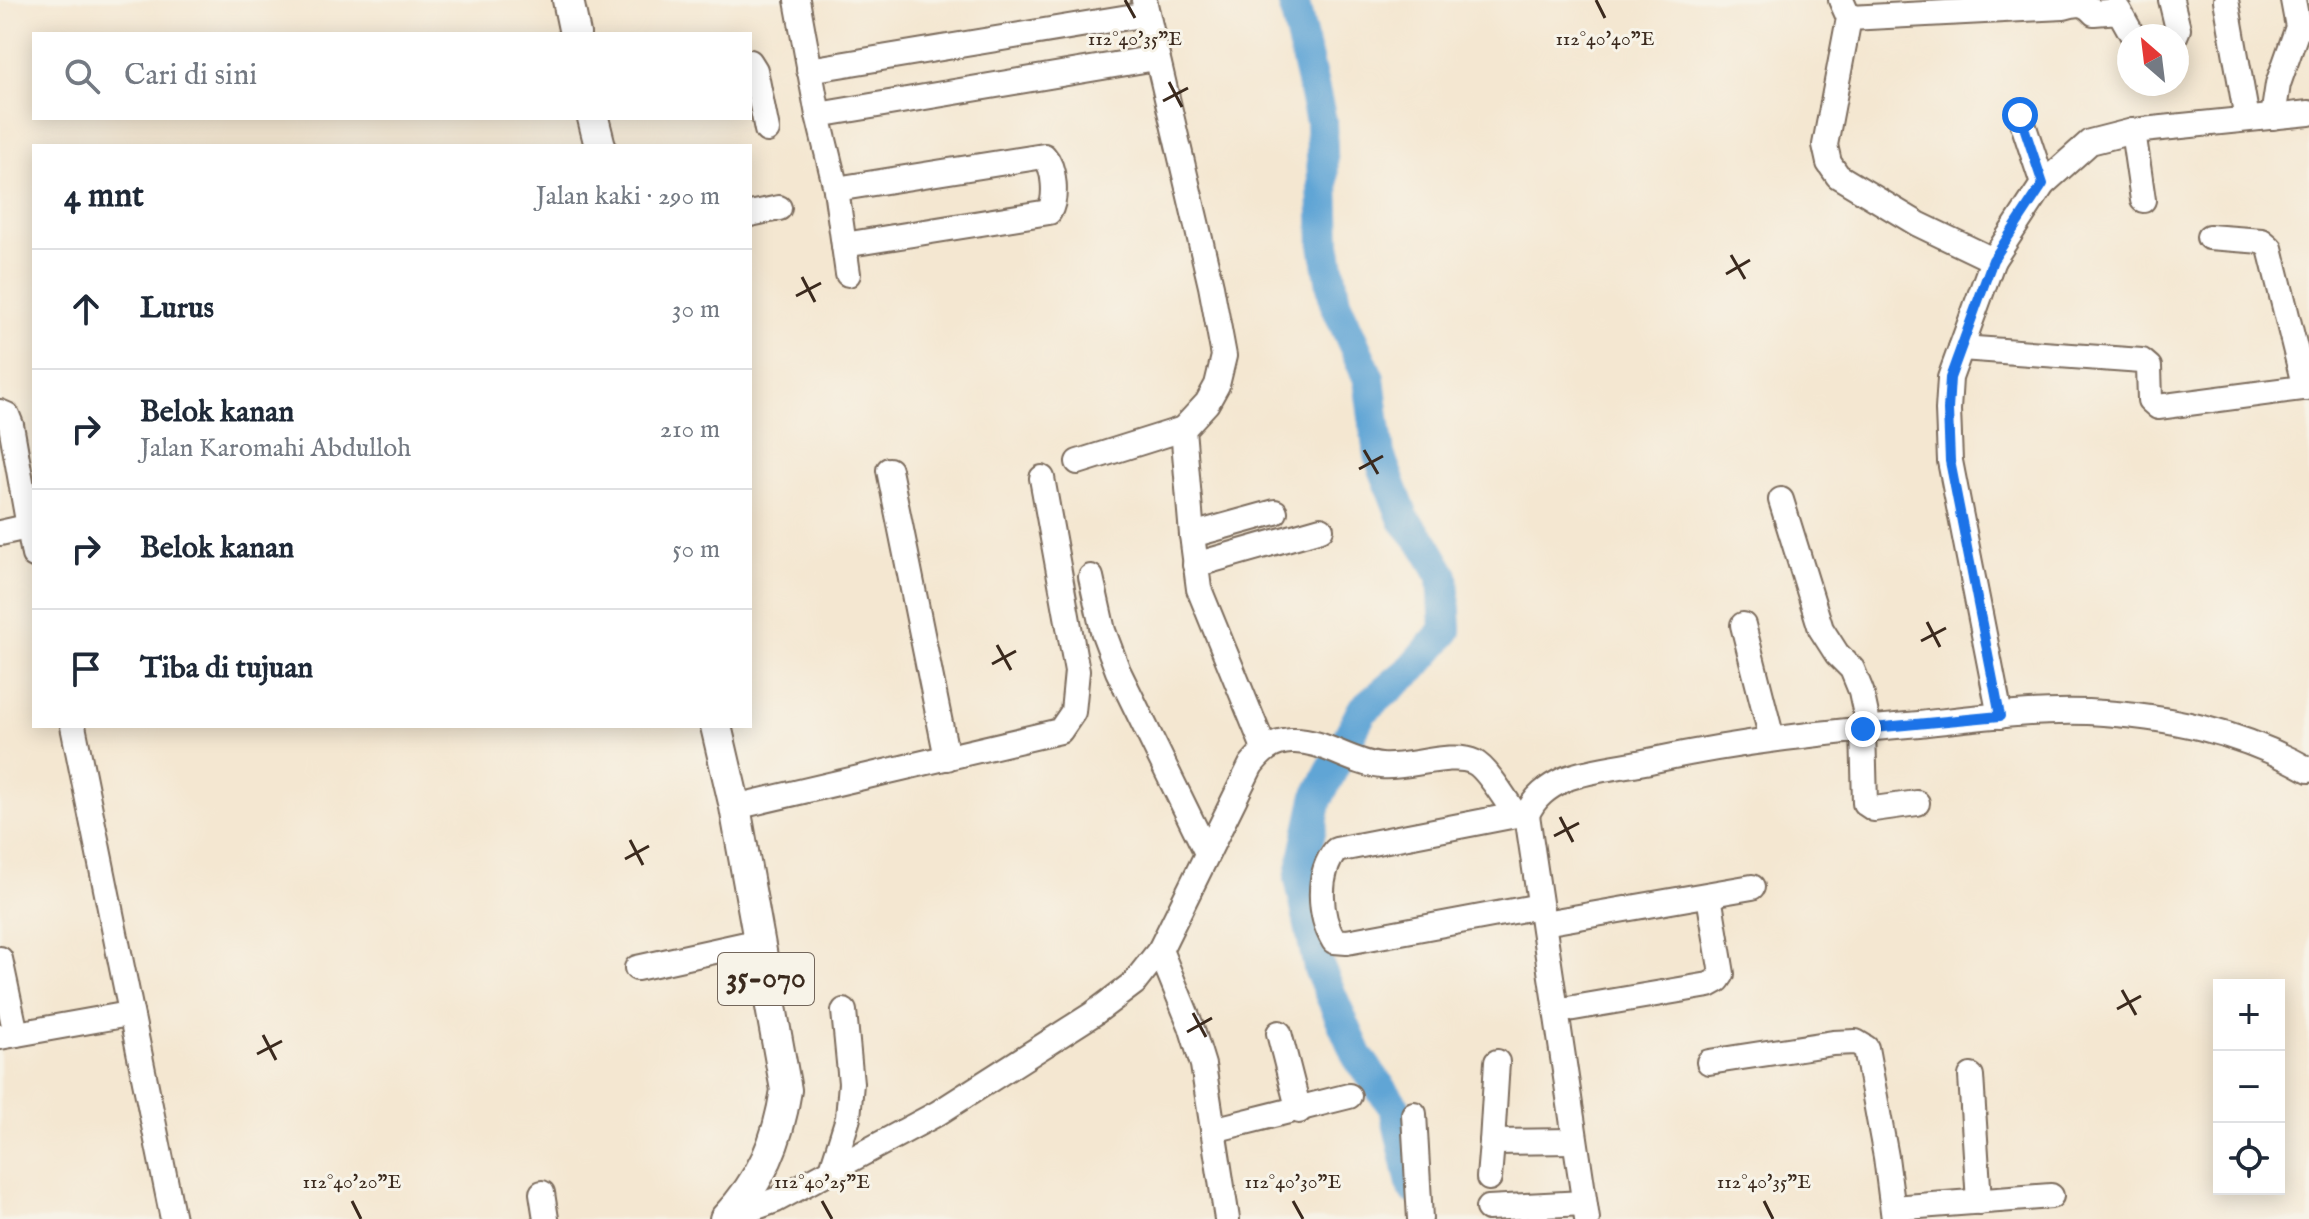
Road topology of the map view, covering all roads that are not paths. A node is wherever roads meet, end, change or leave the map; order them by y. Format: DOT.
graph roads {
  1 [pos="568,0"];
  2 [pos="2171,0"];
  3 [pos="2226,0"];
  4 [pos="2293,0"];
  5 [pos="804,1"];
  6 [pos="1146,7"];
  7 [pos="1845,9"];
  8 [pos="2126,24"];
  9 [pos="2177,24"];
  10 [pos="2298,27"];
  11 [pos="575,32"];
  12 [pos="2309,52"];
  13 [pos="1156,58"];
  14 [pos="752,65"];
  15 [pos="809,70"];
  16 [pos="2309,113"];
  17 [pos="818,115"];
  18 [pos="2020,115"];
  19 [pos="2273,117"];
  20 [pos="2247,119"];
  21 [pos="594,120"];
  22 [pos="767,130"];
  23 [pos="2133,131"];
  24 [pos="600,144"];
  25 [pos="2043,184"];
  26 [pos="836,189"];
  27 [pos="2143,200"];
  28 [pos="779,208"];
  29 [pos="752,214"];
  30 [pos="2209,237"];
  31 [pos="844,245"];
  32 [pos="1993,260"];
  33 [pos="848,274"];
  34 [pos="1961,348"];
  35 [pos="2307,387"];
  36 [pos="0,412"];
  37 [pos="1183,429"];
  38 [pos="1078,462"];
  39 [pos="889,470"];
  40 [pos="1042,478"];
  41 [pos="1781,500"];
  42 [pos="1275,512"];
  43 [pos="27,527"];
  44 [pos="1321,529"];
  45 [pos="0,533"];
  46 [pos="1192,535"];
  47 [pos="32,547"];
  48 [pos="1195,565"];
  49 [pos="1091,577"];
  50 [pos="1743,625"];
  51 [pos="2000,716"];
  52 [pos="73,728"];
  53 [pos="716,728"];
  54 [pos="1866,729"];
  55 [pos="1772,739"];
  56 [pos="1264,748"];
  57 [pos="947,758"];
  58 [pos="2309,770"];
  59 [pos="1917,803"];
  60 [pos="735,807"];
  61 [pos="1521,815"];
  62 [pos="1207,853"];
  63 [pos="1752,887"];
  64 [pos="1709,896"];
  65 [pos="1542,915"];
  66 [pos="760,941"];
  67 [pos="1160,950"];
  68 [pos="0,959"];
  69 [pos="637,968"];
  70 [pos="844,1011"];
  71 [pos="1556,1011"];
  72 [pos="129,1014"];
  73 [pos="1279,1033"];
  74 [pos="8,1035"];
  75 [pos="1497,1062"];
  76 [pos="1709,1062"];
  77 [pos="1971,1076"];
  78 [pos="1349,1096"];
  79 [pos="1299,1111"];
  80 [pos="1414,1114"];
  81 [pos="1213,1130"];
  82 [pos="1575,1141"];
  83 [pos="1492,1142"];
  84 [pos="831,1172"];
  85 [pos="1489,1178"];
  86 [pos="542,1193"];
  87 [pos="2051,1196"];
  88 [pos="1979,1202"];
  89 [pos="1488,1208"];
  90 [pos="1586,1211"];
  91 [pos="1894,1213"];
  92 [pos="170,1218"];
  93 [pos="546,1219"];
  94 [pos="726,1219"];
  95 [pos="1227,1219"];
  96 [pos="1420,1219"];
  1 -- 11 [label="main road"];
  2 -- 9 [label="street"];
  3 -- 20 [label="street"];
  4 -- 10 [label="street"];
  5 -- 15 [label="street"];
  6 -- 13 [label="street"];
  6 -- 15 [label="street"];
  7 -- 8 [label="street"];
  7 -- 32 [label="street"];
  10 -- 12 [label="street"];
  10 -- 19 [label="street"];
  13 -- 17 [label="street"];
  13 -- 37 [label="street"];
  14 -- 22 [label="street"];
  15 -- 17 [label="street"];
  16 -- 19 [label="street"];
  17 -- 26 [label="street"];
  18 -- 25 [label="street"];
  19 -- 20 [label="street"];
  20 -- 23 [label="street"];
  21 -- 24 [label="main road"];
  23 -- 25 [label="street"];
  23 -- 27 [label="street"];
  25 -- 32 [label="street"];
  26 -- 31 [label="street"];
  26 -- 31 [label="street"];
  28 -- 29 [label="street"];
  30 -- 35 [label="street"];
  31 -- 33 [label="street"];
  32 -- 34 [label="street"];
  34 -- 35 [label="street"];
  34 -- 51 [label="street"];
  36 -- 43 [label="street"];
  37 -- 38 [label="street"];
  37 -- 46 [label="street"];
  39 -- 57 [label="street"];
  40 -- 57 [label="street"];
  41 -- 54 [label="street"];
  42 -- 46 [label="street"];
  43 -- 45 [label="street"];
  43 -- 47 [label="street"];
  44 -- 48 [label="street"];
  46 -- 48 [label="street"];
  48 -- 56 [label="street"];
  49 -- 62 [label="street"];
  50 -- 55 [label="street"];
  51 -- 54 [label="street"];
  51 -- 58 [label="street"];
  52 -- 72 [label="street"];
  53 -- 60 [label="main road, 35-070"];
  54 -- 55 [label="street"];
  54 -- 59 [label="street"];
  55 -- 61 [label="street"];
  56 -- 61 [label="street"];
  56 -- 62 [label="street"];
  57 -- 60 [label="street"];
  60 -- 66 [label="main road, 35-070"];
  61 -- 65 [label="street"];
  61 -- 65 [label="street"];
  62 -- 67 [label="street"];
  63 -- 64 [label="street"];
  64 -- 65 [label="street"];
  64 -- 71 [label="street"];
  65 -- 71 [label="street"];
  66 -- 69 [label="street"];
  66 -- 94 [label="main road, 35-070"];
  67 -- 81 [label="street"];
  67 -- 84 [label="street"];
  68 -- 74 [label="street"];
  70 -- 84 [label="street"];
  71 -- 82 [label="street"];
  72 -- 74 [label="street"];
  72 -- 92 [label="street"];
  73 -- 79 [label="street"];
  75 -- 83 [label="street"];
  76 -- 91 [label="street"];
  77 -- 88 [label="street"];
  78 -- 79 [label="street"];
  79 -- 81 [label="street"];
  80 -- 96 [label="street"];
  81 -- 95 [label="street"];
  82 -- 83 [label="street"];
  82 -- 90 [label="street"];
  83 -- 85 [label="street"];
  84 -- 94 [label="street"];
  86 -- 93 [label="street"];
  87 -- 88 [label="street"];
  88 -- 91 [label="street"];
  89 -- 90 [label="street"];
}
